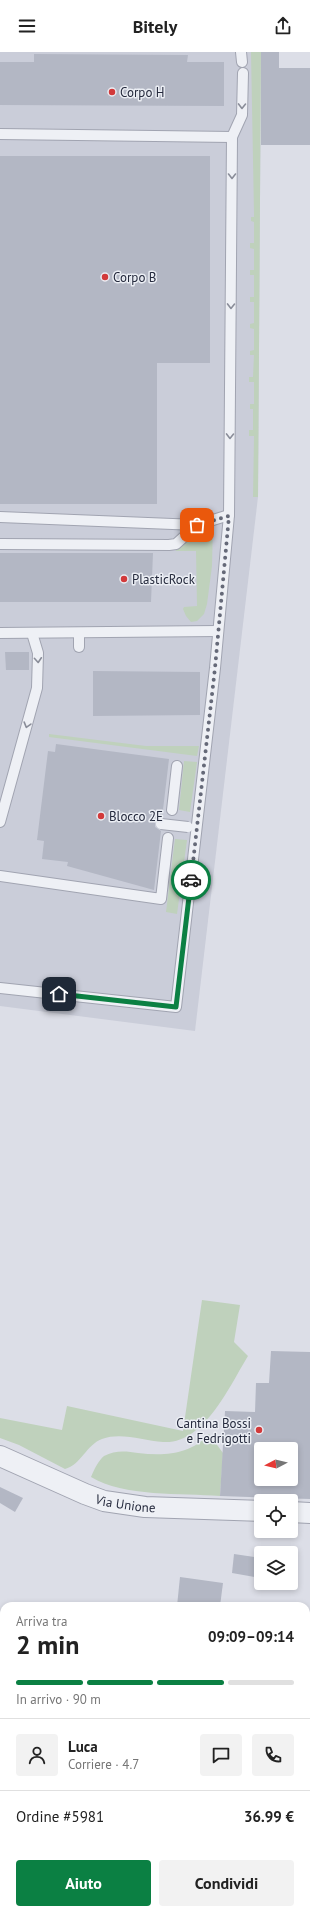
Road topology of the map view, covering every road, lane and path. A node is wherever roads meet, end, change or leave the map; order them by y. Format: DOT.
graph roads {
  1 [pos="243,73"];
  2 [pos="0,134"];
  3 [pos="232,137"];
  4 [pos="229,516"];
  5 [pos="0,517"];
  6 [pos="197,525"];
  7 [pos="0,544"];
  8 [pos="218,631"];
  9 [pos="0,633"];
  10 [pos="32,633"];
  11 [pos="78,633"];
  12 [pos="78,647"];
  13 [pos="177,766"];
  14 [pos="172,810"];
  15 [pos="0,822"];
  16 [pos="161,824"];
  17 [pos="192,828"];
  18 [pos="168,838"];
  19 [pos="0,876"];
  20 [pos="0,988"];
  21 [pos="0,1456"];
  22 [pos="254,1511"];
  23 [pos="298,1512"];
  24 [pos="310,1513"];
  1 -- 3 [label="lane, one-way"];
  2 -- 3 [label="lane"];
  3 -- 4 [label="lane, one-way"];
  4 -- 6 [label="lane"];
  4 -- 8 [label="lane"];
  5 -- 6 [label="lane"];
  6 -- 7 [label="lane"];
  8 -- 11 [label="lane"];
  8 -- 17 [label="lane"];
  9 -- 10 [label="lane"];
  10 -- 11 [label="lane"];
  10 -- 15 [label="lane, one-way"];
  11 -- 12 [label="lane"];
  13 -- 14 [label="lane"];
  16 -- 17 [label="lane, bridge"];
  17 -- 20 [label="lane"];
  18 -- 19 [label="lane"];
  21 -- 22 [label="street, Via Unione"];
  23 -- 24 [label="street"];
}
